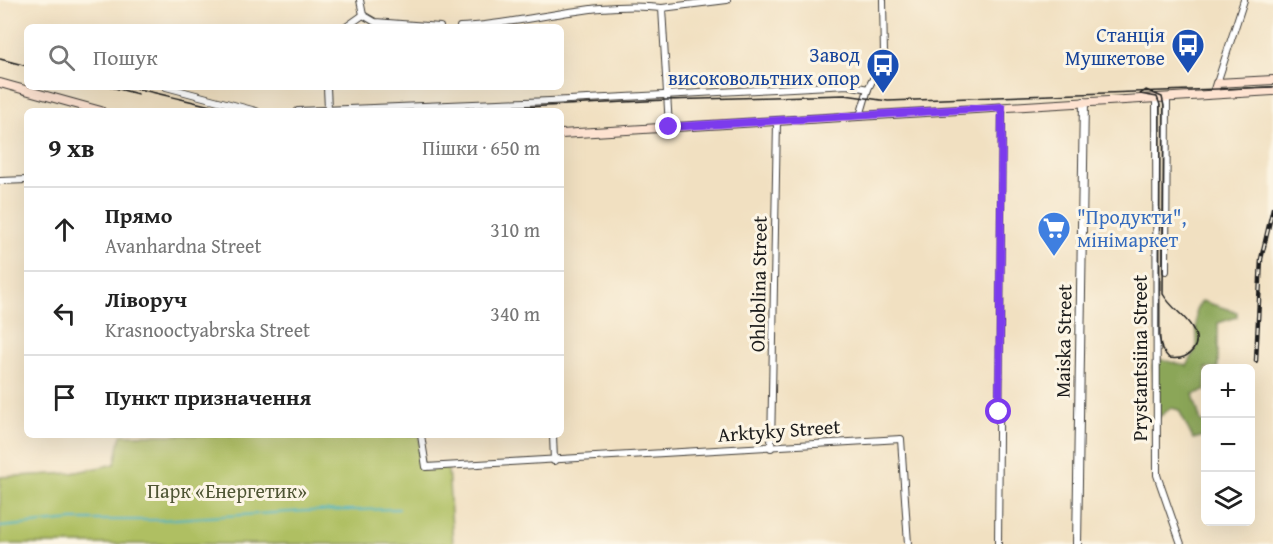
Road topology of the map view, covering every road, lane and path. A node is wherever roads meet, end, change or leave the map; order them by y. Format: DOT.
graph roads {
  1 [pos="360,0"];
  2 [pos="727,0"];
  3 [pos="883,0"];
  4 [pos="1244,0"];
  5 [pos="662,8"];
  6 [pos="363,15"];
  7 [pos="350,24"];
  8 [pos="401,24"];
  9 [pos="502,24"];
  10 [pos="1273,80"];
  11 [pos="0,82"];
  12 [pos="1217,83"];
  13 [pos="24,89"];
  14 [pos="868,89"];
  15 [pos="28,90"];
  16 [pos="177,90"];
  17 [pos="327,90"];
  18 [pos="1273,91"];
  19 [pos="1214,93"];
  20 [pos="666,95"];
  21 [pos="1167,96"];
  22 [pos="1156,97"];
  23 [pos="1084,102"];
  24 [pos="1002,107"];
  25 [pos="91,108"];
  26 [pos="245,108"];
  27 [pos="328,108"];
  28 [pos="369,108"];
  29 [pos="860,116"];
  30 [pos="777,121"];
  31 [pos="669,127"];
  32 [pos="564,134"];
  33 [pos="24,180"];
  34 [pos="0,181"];
  35 [pos="1166,271"];
  36 [pos="421,438"];
  37 [pos="553,438"];
  38 [pos="771,448"];
  39 [pos="554,461"];
  40 [pos="908,544"];
  41 [pos="998,544"];
  42 [pos="1077,544"];
  43 [pos="1181,544"];
  1 -- 6 [label="street"];
  2 -- 5 [label="street"];
  3 -- 14 [label="street"];
  4 -- 12 [label="street"];
  5 -- 9 [label="street"];
  5 -- 20 [label="street"];
  6 -- 7 [label="street"];
  6 -- 8 [label="street"];
  10 -- 12 [label="main road"];
  11 -- 13 [label="main road"];
  12 -- 19 [label="main road"];
  14 -- 20 [label="street"];
  14 -- 29 [label="street"];
  15 -- 25 [label="main road"];
  16 -- 26 [label="street"];
  17 -- 27 [label="street"];
  18 -- 19 [label="main road"];
  19 -- 21 [label="main road"];
  20 -- 28 [label="street"];
  20 -- 31 [label="street"];
  21 -- 22 [label="main road"];
  21 -- 35 [label="street, Prystantsiina Street"];
  22 -- 23 [label="main road"];
  22 -- 43 [label="street, Prystantsiina Street"];
  23 -- 24 [label="main road"];
  23 -- 42 [label="street, Maiska Street"];
  24 -- 29 [label="main road"];
  24 -- 41 [label="street"];
  29 -- 30 [label="main road"];
  30 -- 31 [label="main road"];
  30 -- 38 [label="street, Ohloblina Street"];
  31 -- 32 [label="main road"];
  33 -- 34 [label="street"];
  36 -- 39 [label="street, Arktyky Street"];
  37 -- 39 [label="street"];
  38 -- 39 [label="street, Arktyky Street"];
  38 -- 40 [label="street, Arktyky Street"];
}
